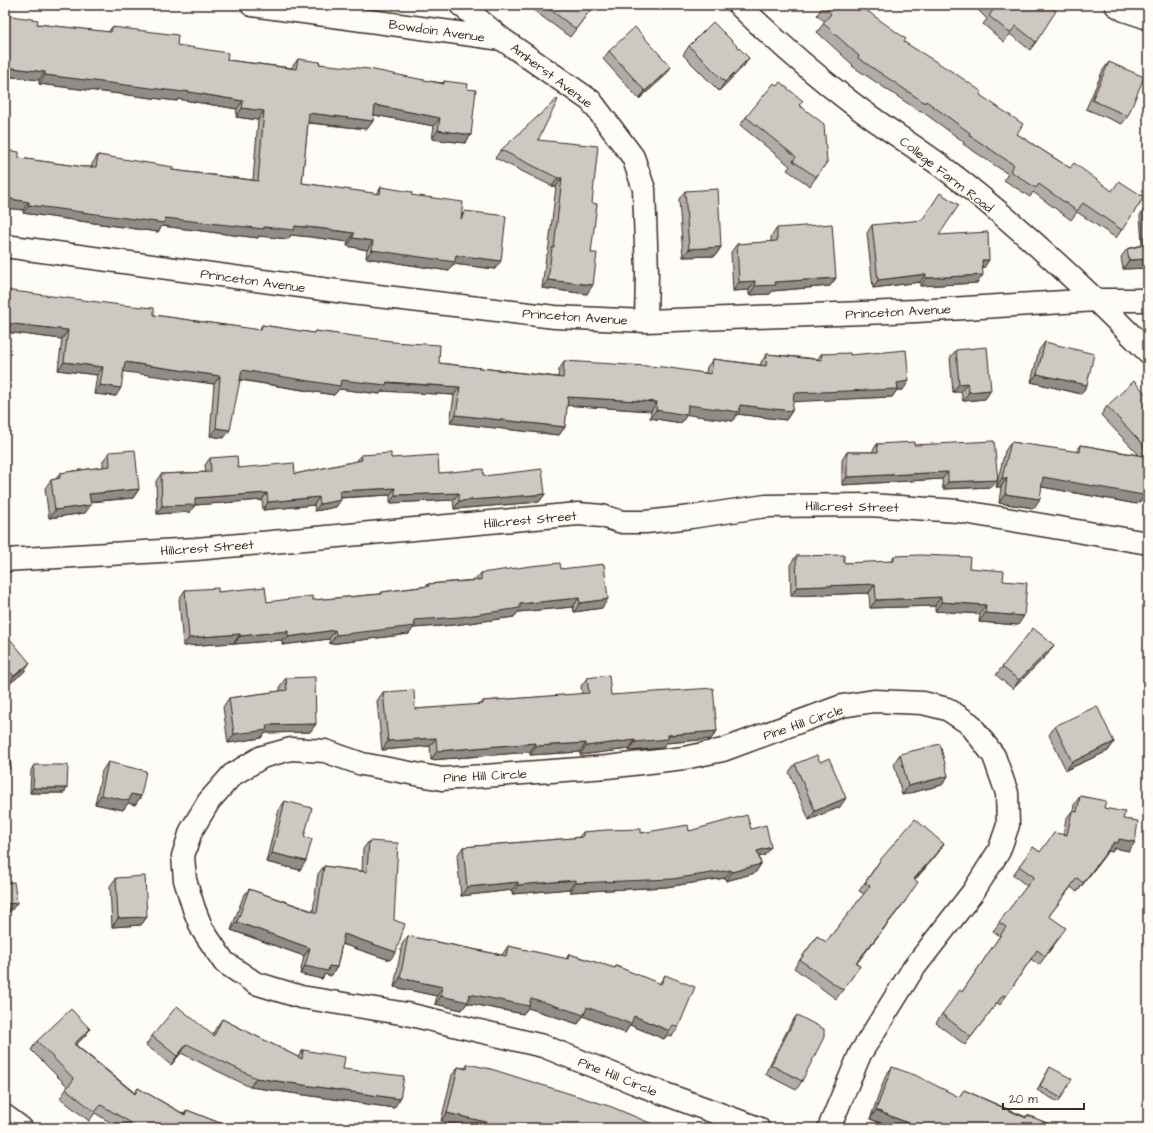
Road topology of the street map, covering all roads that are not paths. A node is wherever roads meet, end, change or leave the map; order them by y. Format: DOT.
graph roads {
  1 [pos="252,5"];
  2 [pos="461,5"];
  3 [pos="739,5"];
  4 [pos="1116,5"];
  5 [pos="1148,18"];
  6 [pos="502,39"];
  7 [pos="5,246"];
  8 [pos="1097,300"];
  9 [pos="1148,300"];
  10 [pos="646,321"];
  11 [pos="1148,352"];
  12 [pos="1148,543"];
  13 [pos="5,560"];
  14 [pos="5,1116"];
  15 [pos="21,1128"];
  16 [pos="758,1128"];
  17 [pos="829,1128"];
  1 -- 6 [label="street, Bowdoin Avenue"];
  2 -- 6 [label="street, Amherst Avenue"];
  3 -- 8 [label="street, College Farm Road"];
  4 -- 5 [label="street"];
  6 -- 10 [label="street, Amherst Avenue"];
  7 -- 10 [label="street, Princeton Avenue"];
  8 -- 9 [label="street, Princeton Avenue"];
  8 -- 10 [label="street, Princeton Avenue"];
  8 -- 11 [label="street, College Farm Road"];
  12 -- 13 [label="street, Hillcrest Street"];
  14 -- 15 [label="street"];
  16 -- 17 [label="street, Pine Hill Circle"];
}
